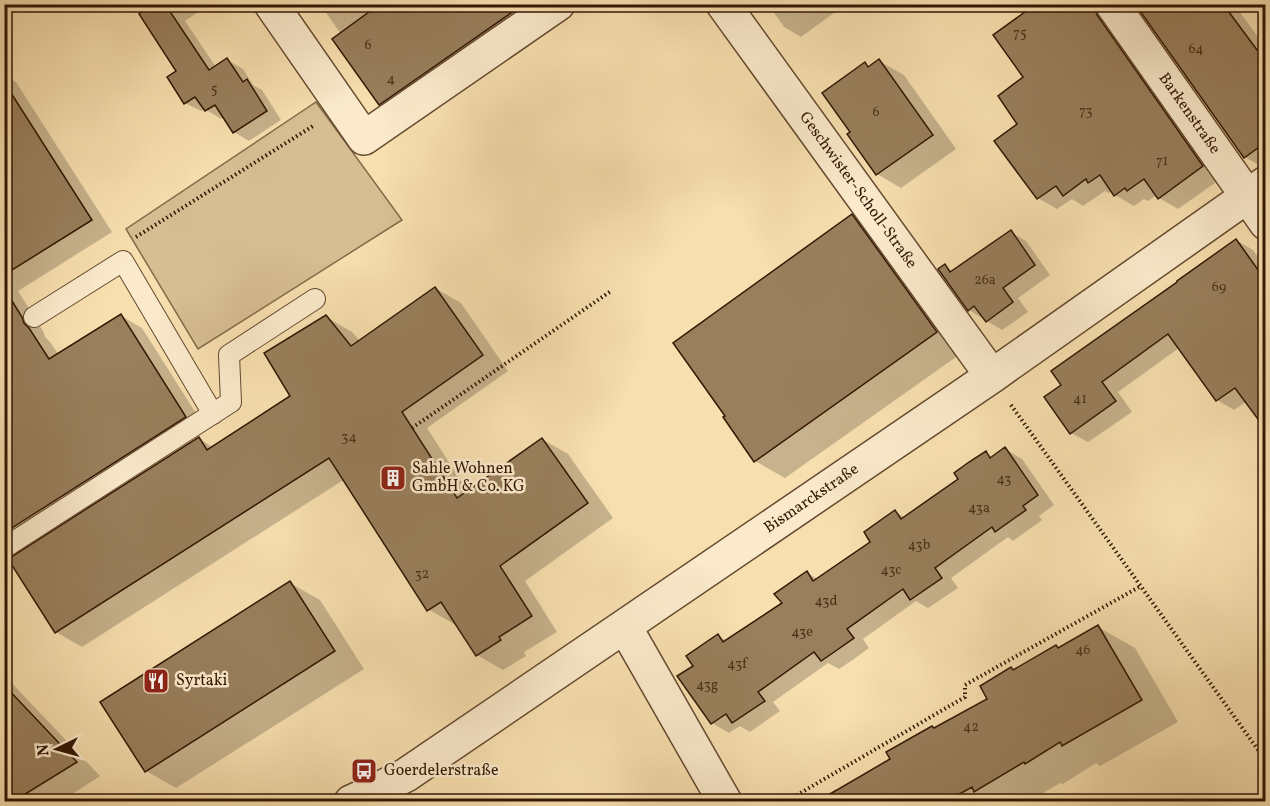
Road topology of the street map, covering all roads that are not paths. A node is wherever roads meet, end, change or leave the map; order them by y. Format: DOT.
graph roads {
  1 [pos="271,4"];
  2 [pos="558,4"];
  3 [pos="723,4"];
  4 [pos="1112,4"];
  5 [pos="1256,190"];
  6 [pos="1266,223"];
  7 [pos="315,299"];
  8 [pos="34,317"];
  9 [pos="992,376"];
  10 [pos="213,414"];
  11 [pos="4,548"];
  12 [pos="625,627"];
  13 [pos="351,801"];
  14 [pos="725,801"];
  1 -- 2 [label="street"];
  3 -- 9 [label="street, Geschwister-Scholl-Straße"];
  4 -- 5 [label="street, Barkenstraße"];
  5 -- 6 [label="street, Barkenstraße"];
  5 -- 9 [label="street, Bismarckstraße"];
  7 -- 10 [label="lane"];
  8 -- 10 [label="lane"];
  9 -- 12 [label="street, Bismarckstraße"];
  10 -- 11 [label="lane"];
  12 -- 13 [label="street, Bismarckstraße"];
  12 -- 14 [label="street"];
}
